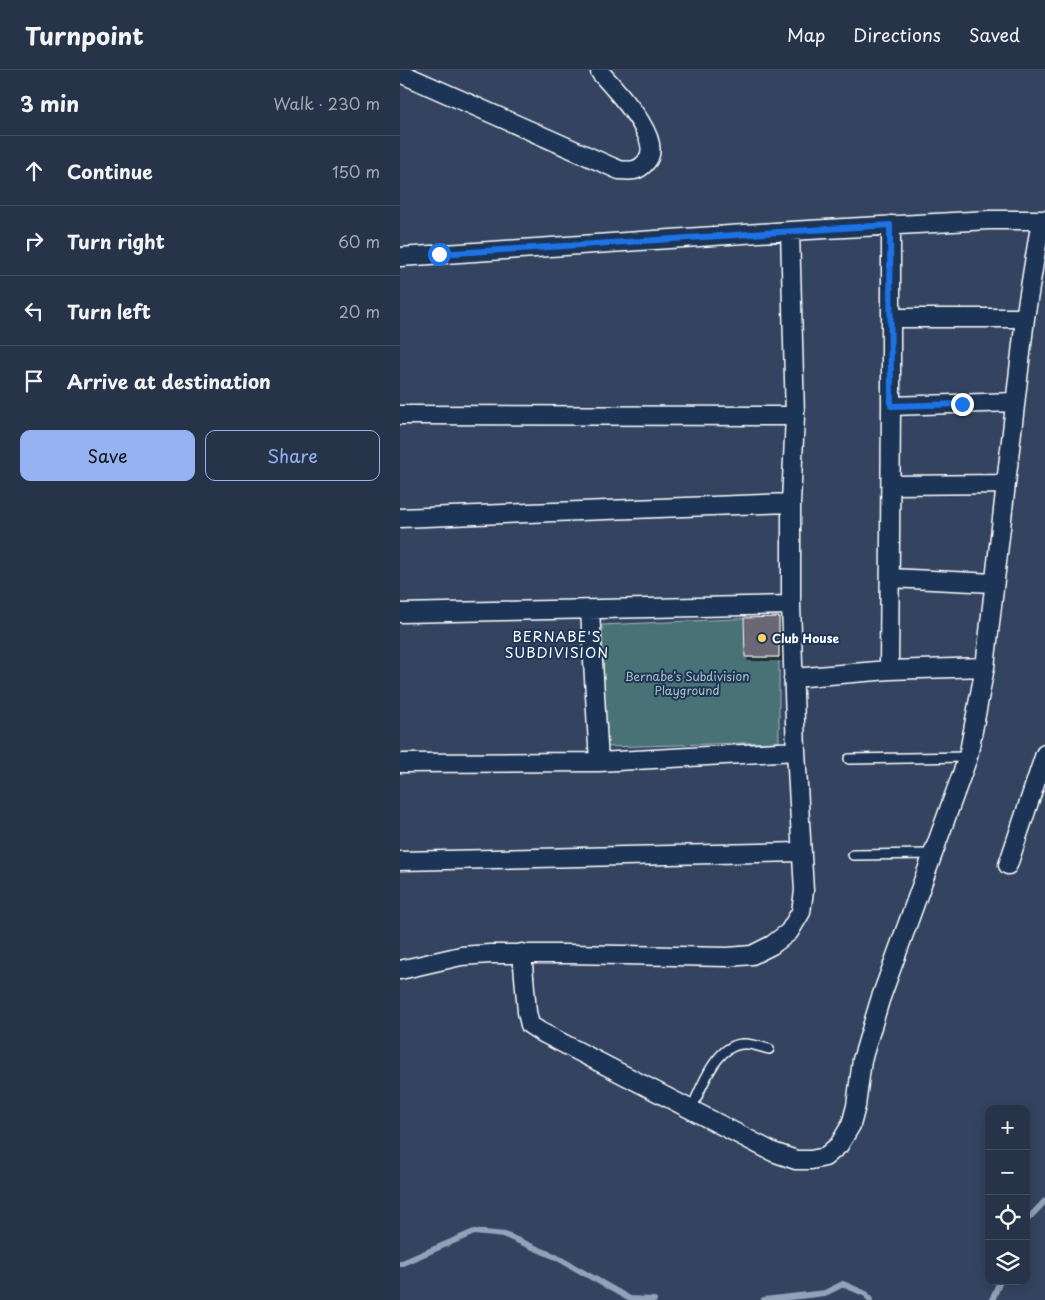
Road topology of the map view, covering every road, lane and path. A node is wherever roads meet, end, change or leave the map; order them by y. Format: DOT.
graph roads {
  1 [pos="597,71"];
  2 [pos="400,73"];
  3 [pos="1043,220"];
  4 [pos="890,225"];
  5 [pos="790,231"];
  6 [pos="400,257"];
  7 [pos="891,318"];
  8 [pos="1025,318"];
  9 [pos="1015,402"];
  10 [pos="891,406"];
  11 [pos="400,415"];
  12 [pos="795,416"];
  13 [pos="1006,484"];
  14 [pos="891,485"];
  15 [pos="791,503"];
  16 [pos="400,518"];
  17 [pos="890,578"];
  18 [pos="994,583"];
  19 [pos="791,606"];
  20 [pos="590,611"];
  21 [pos="400,613"];
  22 [pos="986,667"];
  23 [pos="889,670"];
  24 [pos="793,678"];
  25 [pos="796,751"];
  26 [pos="1045,754"];
  27 [pos="968,757"];
  28 [pos="849,759"];
  29 [pos="599,762"];
  30 [pos="400,763"];
  31 [pos="802,852"];
  32 [pos="934,854"];
  33 [pos="853,855"];
  34 [pos="400,861"];
  35 [pos="1008,865"];
  36 [pos="522,953"];
  37 [pos="400,970"];
  38 [pos="769,1049"];
  39 [pos="691,1110"];
  1 -- 2 [label="street"];
  3 -- 4 [label="street"];
  3 -- 8 [label="street"];
  4 -- 5 [label="street"];
  4 -- 7 [label="street"];
  5 -- 6 [label="street"];
  5 -- 12 [label="street"];
  7 -- 8 [label="street"];
  7 -- 10 [label="street"];
  8 -- 9 [label="street"];
  9 -- 10 [label="street"];
  9 -- 13 [label="street"];
  10 -- 14 [label="street"];
  11 -- 12 [label="street"];
  12 -- 15 [label="street"];
  13 -- 14 [label="street"];
  13 -- 18 [label="street"];
  14 -- 17 [label="street"];
  15 -- 16 [label="street"];
  15 -- 19 [label="street"];
  17 -- 18 [label="street"];
  17 -- 23 [label="street"];
  18 -- 22 [label="street"];
  19 -- 20 [label="street"];
  19 -- 24 [label="street"];
  20 -- 21 [label="street"];
  20 -- 29 [label="street"];
  22 -- 23 [label="street"];
  22 -- 27 [label="street"];
  23 -- 24 [label="street"];
  24 -- 25 [label="street"];
  25 -- 29 [label="street"];
  25 -- 31 [label="street"];
  26 -- 35 [label="street"];
  27 -- 28 [label="lane"];
  27 -- 32 [label="street"];
  29 -- 30 [label="street"];
  31 -- 34 [label="street"];
  31 -- 36 [label="street"];
  32 -- 33 [label="lane"];
  32 -- 39 [label="street"];
  36 -- 37 [label="street"];
  36 -- 39 [label="street"];
  38 -- 39 [label="lane"];
}
